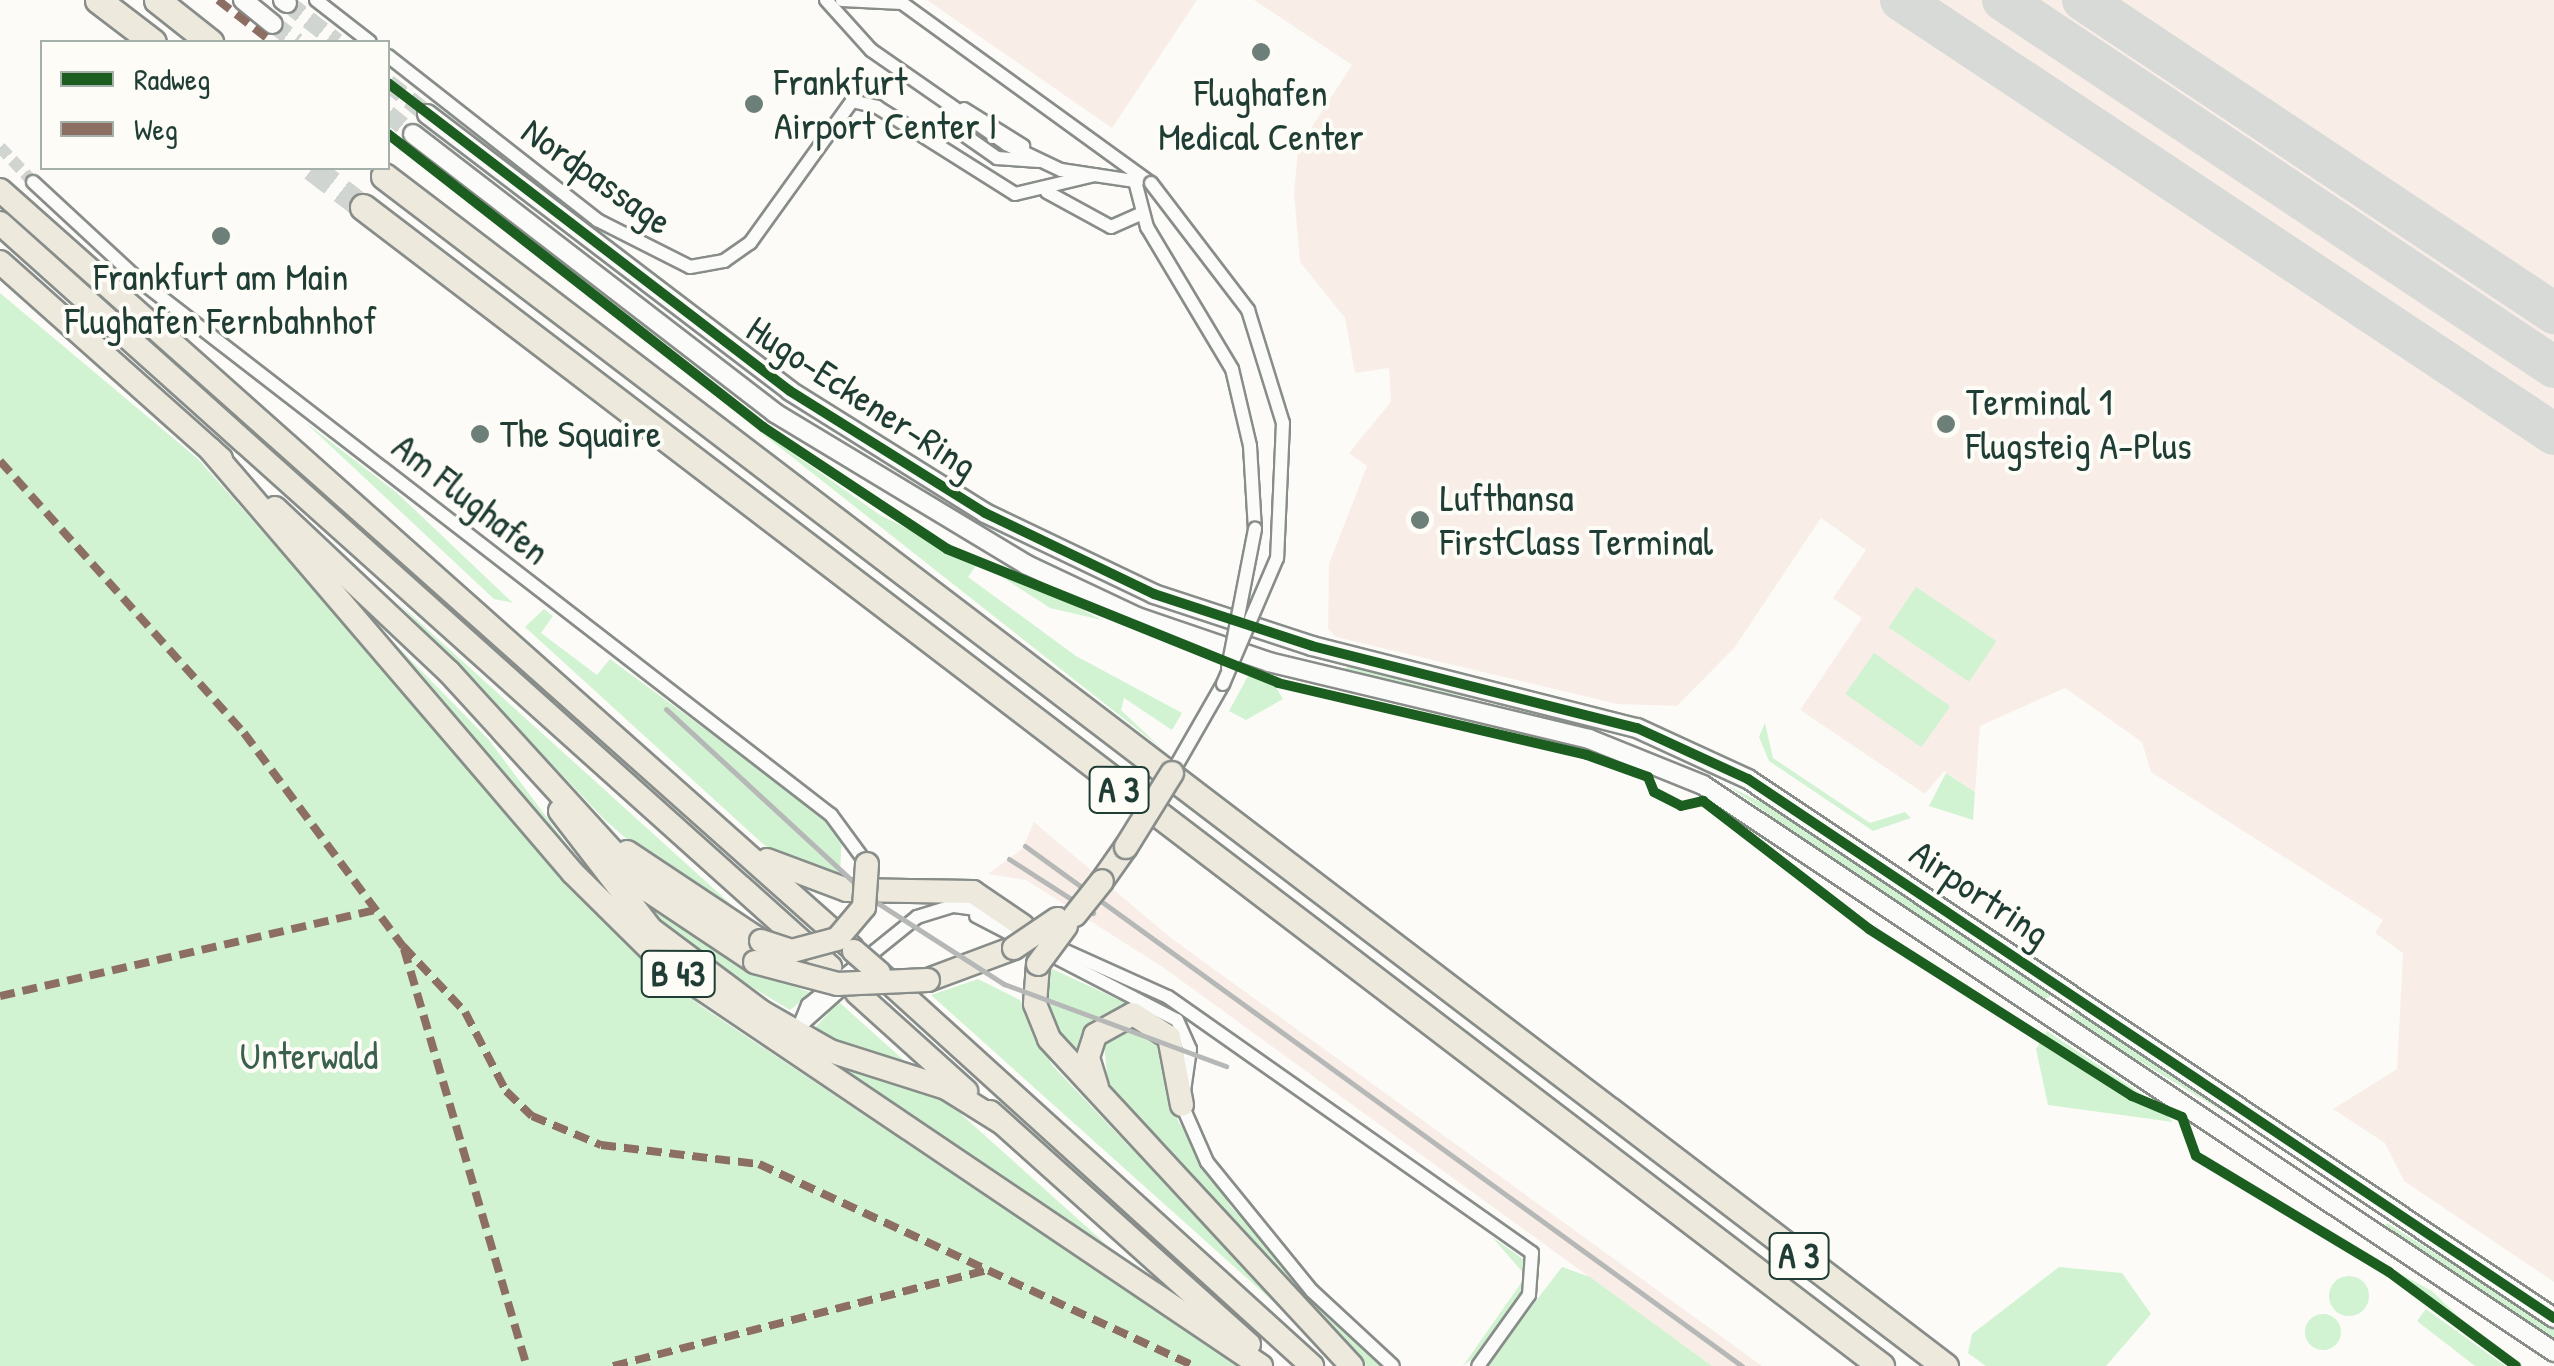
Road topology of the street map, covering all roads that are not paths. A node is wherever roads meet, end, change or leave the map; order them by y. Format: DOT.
graph roads {
  1 [pos="98,0"];
  2 [pos="157,0"];
  3 [pos="243,0"];
  4 [pos="316,0"];
  5 [pos="826,0"];
  6 [pos="842,0"];
  7 [pos="274,24"];
  8 [pos="150,40"];
  9 [pos="207,40"];
  10 [pos="367,40"];
  11 [pos="390,58"];
  12 [pos="427,114"];
  13 [pos="413,134"];
  14 [pos="1095,175"];
  15 [pos="384,176"];
  16 [pos="33,182"];
  17 [pos="0,190"];
  18 [pos="1047,192"];
  19 [pos="362,207"];
  20 [pos="1142,213"];
  21 [pos="0,223"];
  22 [pos="0,262"];
  23 [pos="210,449"];
  24 [pos="1312,646"];
  25 [pos="1304,672"];
  26 [pos="1223,684"];
  27 [pos="528,760"];
  28 [pos="1172,772"];
  29 [pos="726,835"];
  30 [pos="867,864"];
  31 [pos="1071,914"];
  32 [pos="1019,937"];
  33 [pos="758,952"];
  34 [pos="799,1028"];
  35 [pos="1182,1105"];
  36 [pos="1110,1106"];
  37 [pos="1002,1123"];
  38 [pos="2554,1318"];
  39 [pos="2554,1352"];
  40 [pos="1261,1366"];
  41 [pos="1275,1366"];
  42 [pos="1312,1366"];
  43 [pos="1352,1366"];
  44 [pos="1392,1366"];
  45 [pos="1478,1366"];
  46 [pos="1881,1366"];
  47 [pos="1945,1366"];
  1 -- 8 [label="highway"];
  2 -- 9 [label="highway"];
  3 -- 7 [label="street"];
  4 -- 10 [label="street"];
  5 -- 14 [label="street"];
  6 -- 26 [label="street, bridge"];
  11 -- 18 [label="street, Nordpassage"];
  12 -- 24 [label="street, Hugo-Eckener-Ring"];
  13 -- 25 [label="street, Hugo-Eckener-Ring"];
  14 -- 18 [label="street"];
  14 -- 20 [label="street"];
  15 -- 47 [label="highway, A 3"];
  16 -- 30 [label="street, Am Flughafen"];
  17 -- 29 [label="highway"];
  18 -- 20 [label="street"];
  19 -- 46 [label="highway, A 3"];
  20 -- 26 [label="street, bridge"];
  21 -- 37 [label="highway, bridge"];
  22 -- 23 [label="highway, B 43"];
  23 -- 27 [label="highway, B 43"];
  23 -- 40 [label="highway, B 43"];
  24 -- 38 [label="street, Airportring"];
  25 -- 39 [label="street, Airportring"];
  26 -- 28 [label="street"];
  27 -- 33 [label="highway, B 43"];
  27 -- 34 [label="highway"];
  28 -- 31 [label="highway, bridge"];
  29 -- 32 [label="highway"];
  29 -- 42 [label="highway, bridge"];
  30 -- 33 [label="highway, bridge"];
  31 -- 32 [label="highway, B 43, bridge"];
  31 -- 36 [label="highway, bridge"];
  32 -- 33 [label="highway, B 43, bridge"];
  32 -- 34 [label="street"];
  32 -- 45 [label="street"];
  34 -- 35 [label="street"];
  34 -- 37 [label="highway"];
  35 -- 36 [label="highway"];
  35 -- 44 [label="street"];
  36 -- 43 [label="highway"];
  37 -- 41 [label="highway"];
}
